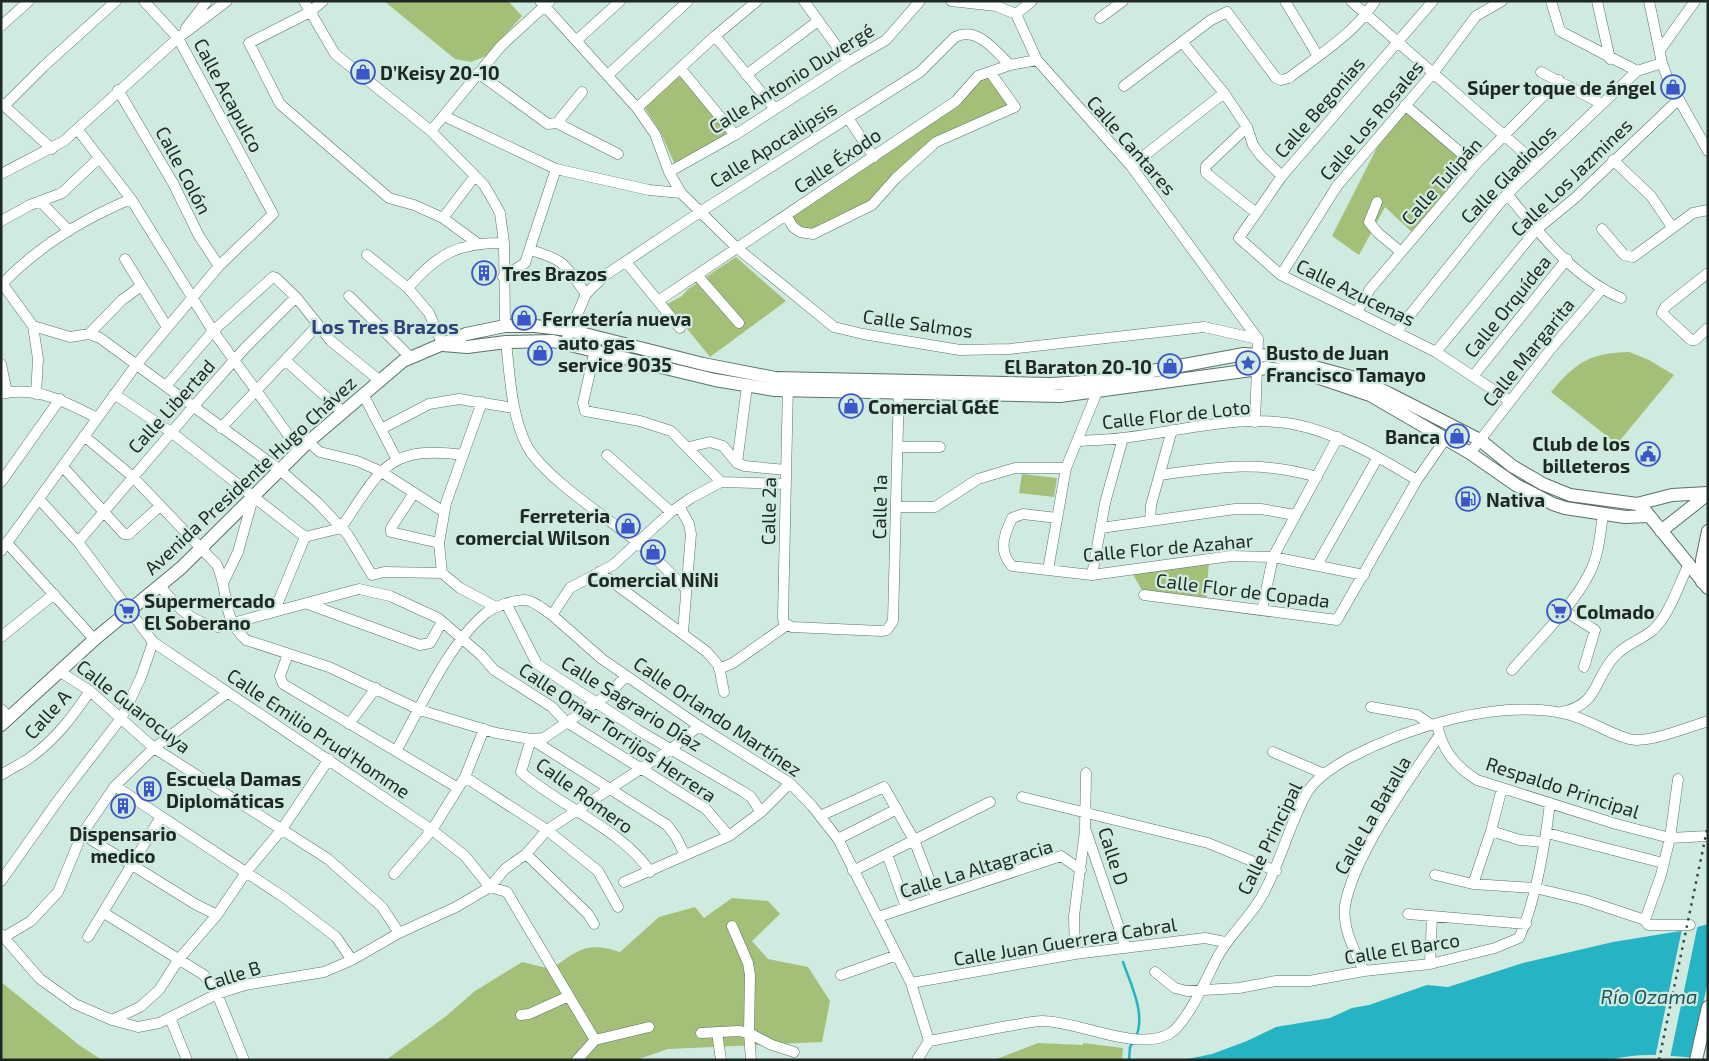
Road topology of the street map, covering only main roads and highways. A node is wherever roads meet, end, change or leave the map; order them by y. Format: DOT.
graph roads {
  1 [pos="567,336"];
  2 [pos="466,340"];
  3 [pos="788,384"];
  4 [pos="1098,387"];
  5 [pos="1708,493"];
  6 [pos="1637,504"];
  7 [pos="1650,516"];
  8 [pos="1661,531"];
  9 [pos="1708,531"];
  10 [pos="1705,585"];
  11 [pos="4,718"];
  12 [pos="1708,1008"];
  13 [pos="1696,1060"];
  1 -- 2 [label="main road, Avenida Presidente Hugo Chávez"];
  1 -- 2 [label="main road, Avenida Presidente Hugo Chávez"];
  1 -- 3 [label="main road, Avenida Presidente Hugo Chávez"];
  1 -- 3 [label="main road, Avenida Presidente Hugo Chávez"];
  2 -- 11 [label="main road, Avenida Presidente Hugo Chávez"];
  3 -- 4 [label="main road, Avenida Presidente Hugo Chávez"];
  4 -- 6 [label="main road, Avenida Presidente Hugo Chávez"];
  4 -- 7 [label="main road, Avenida Presidente Hugo Chávez"];
  5 -- 6 [label="main road"];
  5 -- 8 [label="main road"];
  6 -- 7 [label="main road"];
  7 -- 8 [label="main road"];
  8 -- 10 [label="main road"];
  9 -- 10 [label="main road"];
  12 -- 13 [label="main road"];
}
